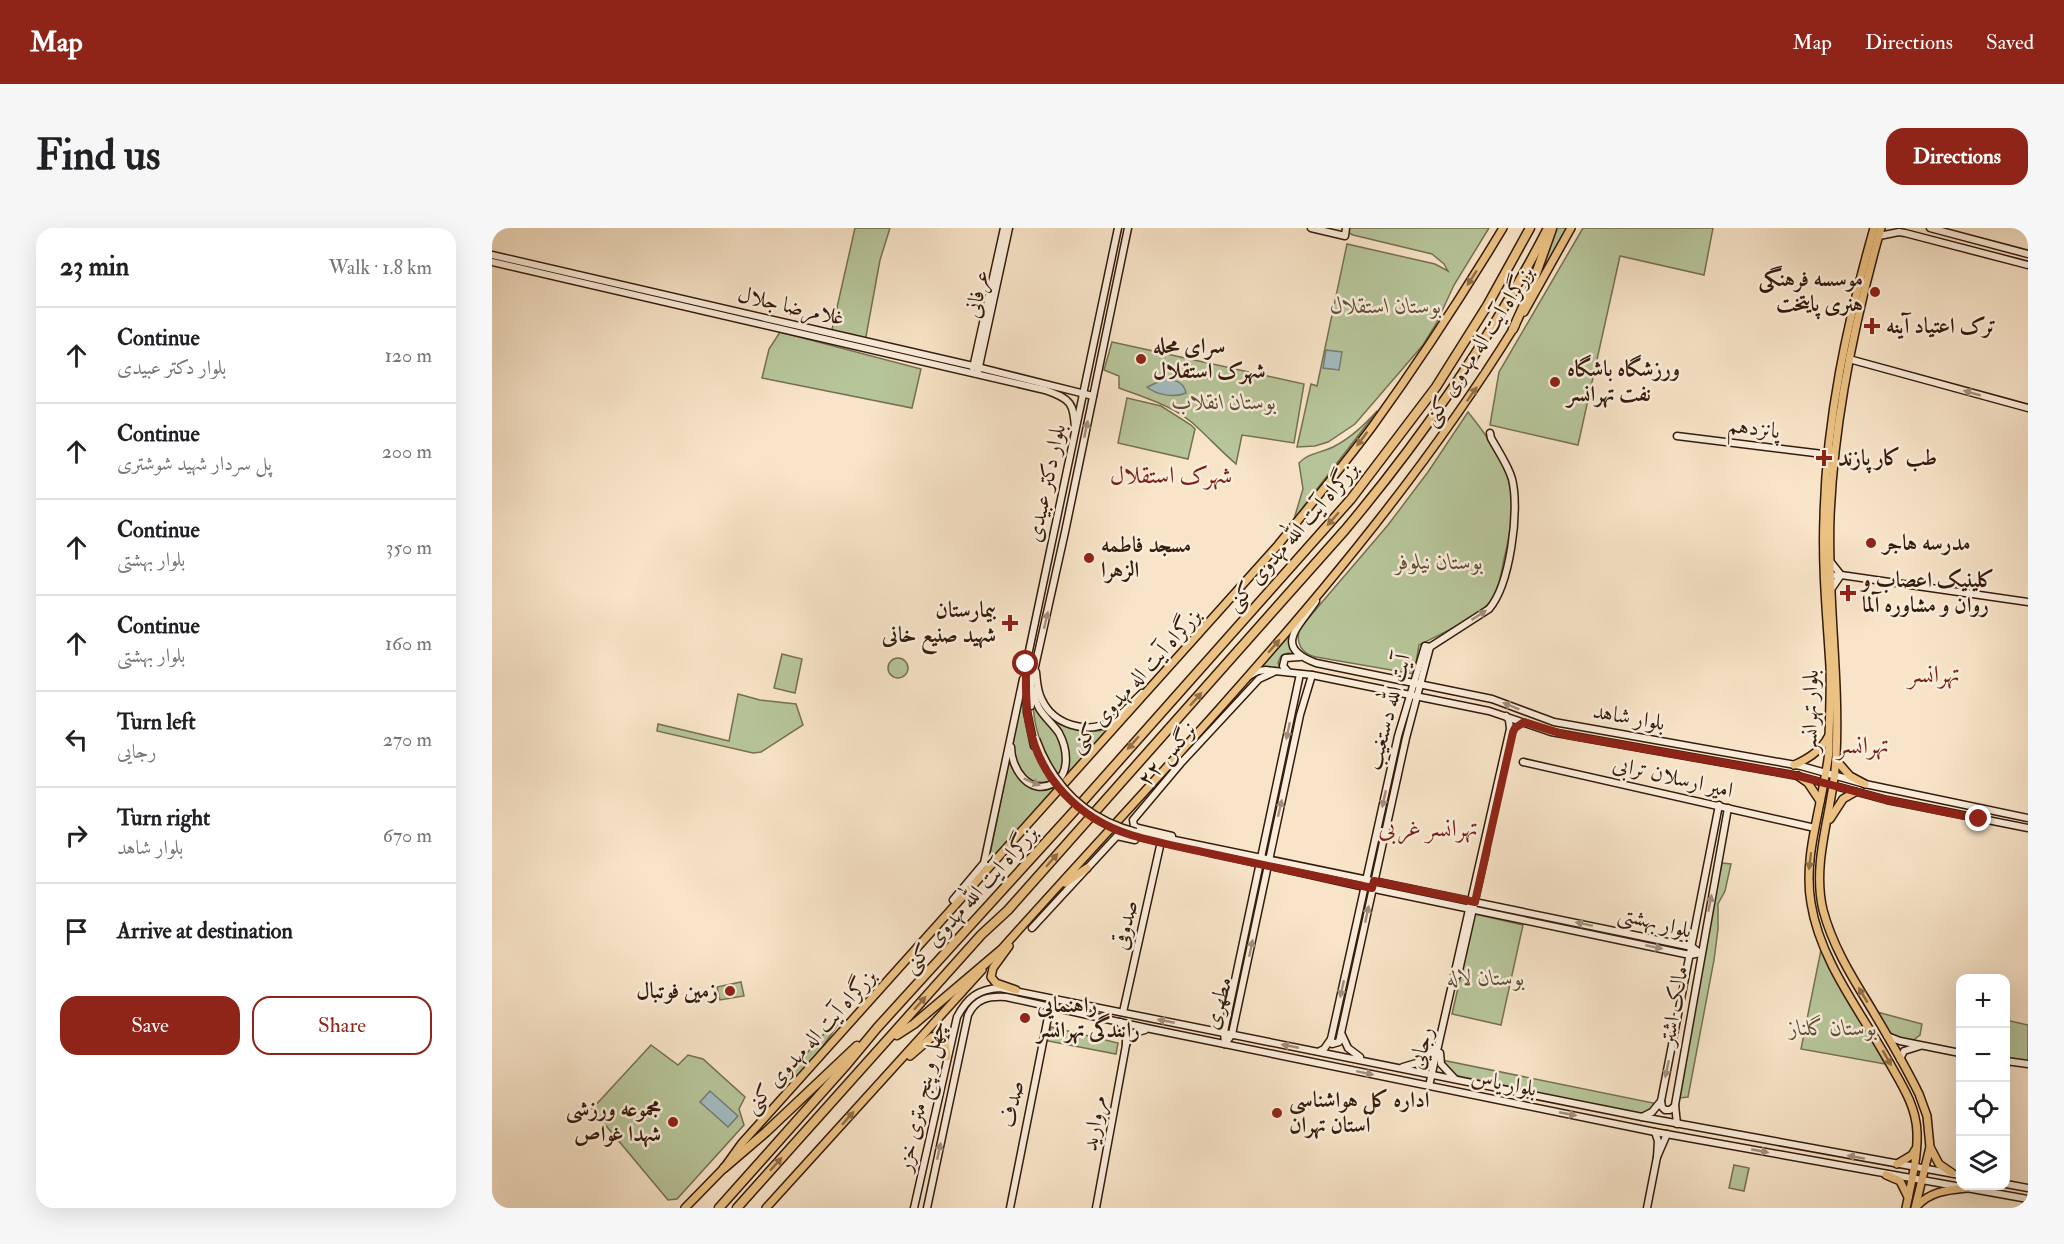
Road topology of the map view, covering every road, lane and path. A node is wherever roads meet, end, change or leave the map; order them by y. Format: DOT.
graph roads {
  1 [pos="1004,228"];
  2 [pos="1009,228"];
  3 [pos="1118,228"];
  4 [pos="1128,228"];
  5 [pos="1311,228"];
  6 [pos="1346,228"];
  7 [pos="1503,228"];
  8 [pos="1530,228"];
  9 [pos="1550,228"];
  10 [pos="1571,228"];
  11 [pos="1874,228"];
  12 [pos="1930,228"];
  13 [pos="1940,231"];
  14 [pos="1880,232"];
  15 [pos="1937,241"];
  16 [pos="2028,254"];
  17 [pos="492,255"];
  18 [pos="492,262"];
  19 [pos="2028,265"];
  20 [pos="1514,329"];
  21 [pos="1849,359"];
  22 [pos="976,370"];
  23 [pos="1082,394"];
  24 [pos="1093,396"];
  25 [pos="2028,408"];
  26 [pos="1076,430"];
  27 [pos="1490,433"];
  28 [pos="1677,436"];
  29 [pos="1831,455"];
  30 [pos="1829,575"];
  31 [pos="1841,575"];
  32 [pos="1321,593"];
  33 [pos="2028,602"];
  34 [pos="1300,657"];
  35 [pos="1026,664"];
  36 [pos="1035,669"];
  37 [pos="1279,671"];
  38 [pos="1288,672"];
  39 [pos="1300,674"];
  40 [pos="1312,675"];
  41 [pos="1246,678"];
  42 [pos="1032,680"];
  43 [pos="1155,681"];
  44 [pos="1418,683"];
  45 [pos="1298,687"];
  46 [pos="1307,688"];
  47 [pos="1414,697"];
  48 [pos="1505,715"];
  49 [pos="1524,722"];
  50 [pos="1011,734"];
  51 [pos="1828,737"];
  52 [pos="1035,742"];
  53 [pos="1836,760"];
  54 [pos="1523,762"];
  55 [pos="1797,766"];
  56 [pos="1826,773"];
  57 [pos="1798,776"];
  58 [pos="1834,776"];
  59 [pos="1824,782"];
  60 [pos="1865,784"];
  61 [pos="1833,785"];
  62 [pos="1855,792"];
  63 [pos="1821,801"];
  64 [pos="1719,805"];
  65 [pos="1728,808"];
  66 [pos="2028,818"];
  67 [pos="1827,823"];
  68 [pos="1815,828"];
  69 [pos="2028,828"];
  70 [pos="1134,834"];
  71 [pos="1192,844"];
  72 [pos="1160,846"];
  73 [pos="1202,851"];
  74 [pos="1261,860"];
  75 [pos="1269,862"];
  76 [pos="1087,868"];
  77 [pos="1366,879"];
  78 [pos="978,882"];
  79 [pos="1373,885"];
  80 [pos="1365,887"];
  81 [pos="964,888"];
  82 [pos="1055,889"];
  83 [pos="957,900"];
  84 [pos="1473,901"];
  85 [pos="1471,909"];
  86 [pos="1032,928"];
  87 [pos="1019,929"];
  88 [pos="1692,947"];
  89 [pos="1000,951"];
  90 [pos="1701,953"];
  91 [pos="1690,955"];
  92 [pos="1007,988"];
  93 [pos="1016,990"];
  94 [pos="972,996"];
  95 [pos="1006,997"];
  96 [pos="976,1003"];
  97 [pos="1050,1007"];
  98 [pos="1124,1012"];
  99 [pos="1120,1022"];
  100 [pos="877,1028"];
  101 [pos="1151,1029"];
  102 [pos="1224,1032"];
  103 [pos="1340,1033"];
  104 [pos="1232,1034"];
  105 [pos="1887,1036"];
  106 [pos="1331,1039"];
  107 [pos="886,1041"];
  108 [pos="1226,1044"];
  109 [pos="1126,1045"];
  110 [pos="1920,1046"];
  111 [pos="1438,1050"];
  112 [pos="1318,1052"];
  113 [pos="1956,1052"];
  114 [pos="947,1057"];
  115 [pos="1900,1059"];
  116 [pos="2010,1062"];
  117 [pos="1373,1063"];
  118 [pos="2028,1064"];
  119 [pos="1394,1067"];
  120 [pos="1432,1075"];
  121 [pos="885,1077"];
  122 [pos="1458,1081"];
  123 [pos="1429,1086"];
  124 [pos="1661,1101"];
  125 [pos="1675,1105"];
  126 [pos="1642,1117"];
  127 [pos="1677,1124"];
  128 [pos="1656,1132"];
  129 [pos="1667,1134"];
  130 [pos="1930,1144"];
  131 [pos="1917,1145"];
  132 [pos="1657,1157"];
  133 [pos="1897,1164"];
  134 [pos="1914,1167"];
  135 [pos="724,1168"];
  136 [pos="1925,1168"];
  137 [pos="1952,1173"];
  138 [pos="1956,1174"];
  139 [pos="1886,1175"];
  140 [pos="1912,1177"];
  141 [pos="1923,1179"];
  142 [pos="2010,1185"];
  143 [pos="1956,1186"];
  144 [pos="785,1188"];
  145 [pos="2028,1188"];
  146 [pos="1956,1189"];
  147 [pos="1978,1190"];
  148 [pos="1908,1197"];
  149 [pos="2028,1199"];
  150 [pos="685,1208"];
  151 [pos="719,1208"];
  152 [pos="737,1208"];
  153 [pos="766,1208"];
  154 [pos="774,1208"];
  155 [pos="914,1208"];
  156 [pos="927,1208"];
  157 [pos="1010,1208"];
  158 [pos="1096,1208"];
  159 [pos="1647,1208"];
  160 [pos="1906,1208"];
  161 [pos="1916,1208"];
  1 -- 22 [label="main road, عرفانی"];
  2 -- 22 [label="main road, عرفانی"];
  3 -- 23 [label="main road, بلوار دکتر عبیدی"];
  4 -- 24 [label="main road, بلوار دکتر عبیدی"];
  5 -- 6 [label="main road"];
  7 -- 43 [label="main road, بزرگراه آیت اله مهدوی کنی, one-way"];
  8 -- 100 [label="highway, بزرگراه آیت الله مهدوی کنی, one-way"];
  9 -- 20 [label="highway"];
  107 -- 9 [label="highway, بزرگراه آیت اله مهدوی کنی, one-way"];
  10 -- 20 [label="main road, بزرگراه آیت اله مهدوی کنی"];
  11 -- 29 [label="main road, بلوار تهرانسر"];
  12 -- 13 [label="main road"];
  13 -- 15 [label="main road"];
  13 -- 16 [label="main road"];
  14 -- 15 [label="main road"];
  14 -- 21 [label="main road, بلوار تهرانسر"];
  15 -- 19 [label="main road"];
  17 -- 22 [label="main road, غلامرضا جلال"];
  18 -- 22 [label="main road, غلامرضا جلال"];
  32 -- 20 [label="main road, بزرگراه آیت اله مهدوی کنی, one-way"];
  25 -- 21 [label="main road, one-way"];
  21 -- 29 [label="main road, بلوار تهرانسر"];
  22 -- 23 [label="main road, غلامرضا جلال"];
  22 -- 26 [label="main road, غلامرضا جلال"];
  23 -- 24 [label="main road, غلامرضا جلال"];
  23 -- 26 [label="main road, بلوار دکتر عبیدی"];
  36 -- 24 [label="main road, بلوار دکتر عبیدی, one-way"];
  26 -- 35 [label="main road, بلوار دکتر عبیدی"];
  44 -- 27 [label="main road, آیت الله دستغیب, one-way"];
  28 -- 29 [label="main road, پانزدهم"];
  29 -- 30 [label="main road, بلوار تهرانسر"];
  30 -- 31 [label="main road"];
  30 -- 31 [label="main road"];
  30 -- 31 [label="main road"];
  30 -- 51 [label="main road, بلوار تهرانسر"];
  30 -- 53 [label="main road, بلوار تهرانسر"];
  31 -- 33 [label="main road"];
  32 -- 34 [label="main road"];
  41 -- 32 [label="main road, بزرگراه آیت اله مهدوی کنی, one-way"];
  34 -- 38 [label="main road"];
  34 -- 44 [label="main road, بلوار شاهد"];
  35 -- 50 [label="main road"];
  35 -- 52 [label="main road, بلوار دکتر عبیدی"];
  36 -- 42 [label="main road, بلوار دکتر عبیدی"];
  36 -- 43 [label="main road"];
  37 -- 38 [label="main road, بلوار شاهد"];
  37 -- 41 [label="main road, بلوار شاهد"];
  37 -- 71 [label="main road, نرگس ۲۲"];
  38 -- 39 [label="main road, بلوار شاهد"];
  39 -- 40 [label="main road, بلوار شاهد"];
  39 -- 45 [label="main road, مطهری"];
  40 -- 46 [label="main road, مطهری"];
  40 -- 47 [label="main road, بلوار شاهد"];
  41 -- 82 [label="main road, بزرگراه آیت اله مهدوی کنی"];
  50 -- 42 [label="main road, one-way"];
  42 -- 52 [label="main road, بلوار دکتر عبیدی"];
  43 -- 78 [label="main road, بزرگراه آیت اله مهدوی کنی"];
  44 -- 47 [label="main road, آیت الله دستغیب"];
  55 -- 44 [label="main road, بلوار شاهد, one-way"];
  45 -- 46 [label="main road"];
  45 -- 74 [label="main road, مطهری, one-way"];
  75 -- 46 [label="main road, مطهری, one-way"];
  47 -- 48 [label="main road, بلوار شاهد"];
  47 -- 77 [label="main road, آیت الله دستغیب, one-way"];
  47 -- 79 [label="main road, آیت الله دستغیب"];
  48 -- 49 [label="main road, بلوار شاهد"];
  48 -- 84 [label="main road, رجایی"];
  49 -- 57 [label="main road, بلوار شاهد"];
  49 -- 84 [label="main road, رجایی"];
  50 -- 81 [label="main road"];
  51 -- 55 [label="main road"];
  51 -- 56 [label="main road, بلوار تهرانسر"];
  52 -- 70 [label="main road, bridge"];
  53 -- 58 [label="main road, بلوار تهرانسر"];
  53 -- 60 [label="main road"];
  54 -- 64 [label="main road, امیر ارسلان ترابی"];
  55 -- 56 [label="main road, بلوار شاهد"];
  55 -- 57 [label="main road"];
  56 -- 58 [label="main road, بلوار شاهد"];
  56 -- 59 [label="main road, بلوار تهرانسر"];
  57 -- 59 [label="main road, بلوار شاهد"];
  57 -- 63 [label="main road"];
  58 -- 60 [label="main road, بلوار شاهد"];
  58 -- 61 [label="main road, بلوار تهرانسر"];
  59 -- 61 [label="main road, بلوار شاهد"];
  59 -- 63 [label="main road, بلوار تهرانسر"];
  60 -- 66 [label="main road, بلوار شاهد"];
  61 -- 62 [label="main road, بلوار شاهد"];
  61 -- 67 [label="main road, بلوار تهرانسر"];
  62 -- 67 [label="main road"];
  62 -- 69 [label="main road, بلوار شاهد"];
  63 -- 68 [label="main road, بلوار تهرانسر"];
  64 -- 65 [label="main road, امیر ارسلان ترابی"];
  64 -- 88 [label="main road, مالک اشتر"];
  65 -- 68 [label="main road, امیر ارسلان ترابی"];
  90 -- 65 [label="main road, مالک اشتر, one-way"];
  105 -- 67 [label="main road, بلوار تهرانسر, one-way"];
  68 -- 131 [label="main road, بلوار تهرانسر, one-way"];
  70 -- 71 [label="main road, بلوار بهشتی"];
  70 -- 73 [label="main road, بلوار بهشتی"];
  71 -- 74 [label="main road, بلوار بهشتی"];
  72 -- 73 [label="main road"];
  72 -- 76 [label="main road"];
  72 -- 98 [label="main road, صدوقی"];
  73 -- 74 [label="main road, بلوار بهشتی"];
  74 -- 75 [label="main road, بلوار بهشتی"];
  74 -- 102 [label="main road, مطهری"];
  75 -- 77 [label="main road, بلوار بهشتی"];
  75 -- 80 [label="main road, بلوار بهشتی"];
  104 -- 75 [label="main road, مطهری, one-way"];
  76 -- 82 [label="main road"];
  76 -- 86 [label="main road"];
  77 -- 79 [label="main road, بلوار بهشتی"];
  77 -- 80 [label="main road, آیت الله دستغیب"];
  78 -- 81 [label="main road"];
  78 -- 83 [label="main road, بزرگراه آیت اله مهدوی کنی"];
  79 -- 80 [label="main road, بلوار بهشتی"];
  79 -- 84 [label="main road, بلوار بهشتی"];
  79 -- 85 [label="main road, بلوار بهشتی"];
  103 -- 79 [label="main road, آیت الله دستغیب, one-way"];
  80 -- 106 [label="main road, آیت الله دستغیب, one-way"];
  81 -- 83 [label="main road"];
  82 -- 87 [label="main road, بزرگراه آیت اله مهدوی کنی"];
  83 -- 135 [label="main road, بزرگراه آیت اله مهدوی کنی"];
  84 -- 85 [label="main road, رجایی"];
  88 -- 84 [label="main road, بلوار بهشتی, one-way"];
  85 -- 91 [label="main road, بلوار بهشتی, one-way"];
  85 -- 111 [label="main road, رجایی"];
  87 -- 89 [label="main road, بزرگراه آیت اله مهدوی کنی"];
  87 -- 93 [label="main road"];
  88 -- 90 [label="main road, بلوار بهشتی"];
  88 -- 91 [label="main road, مالک اشتر"];
  89 -- 107 [label="highway"];
  89 -- 121 [label="main road, بزرگراه آیت اله مهدوی کنی"];
  90 -- 91 [label="main road, بلوار بهشتی"];
  90 -- 125 [label="main road, مالک اشتر"];
  91 -- 124 [label="main road, مالک اشتر, one-way"];
  92 -- 93 [label="main road, بلوار یاس"];
  92 -- 94 [label="main road, بلوار یاس"];
  92 -- 95 [label="main road"];
  93 -- 98 [label="main road, بلوار یاس"];
  94 -- 114 [label="main road, چهل و پنج متری خزر"];
  95 -- 96 [label="main road, بلوار یاس"];
  95 -- 97 [label="main road, بلوار یاس"];
  156 -- 96 [label="main road, چهل و پنج متری خزر, one-way"];
  97 -- 99 [label="main road, بلوار یاس"];
  97 -- 157 [label="main road, صدف"];
  102 -- 98 [label="main road, بلوار یاس, one-way"];
  99 -- 101 [label="main road, بلوار یاس"];
  99 -- 109 [label="main road"];
  100 -- 135 [label="highway"];
  100 -- 151 [label="highway, بزرگراه آیت اله مهدوی کنی"];
  101 -- 108 [label="main road, بلوار یاس"];
  101 -- 109 [label="main road"];
  102 -- 104 [label="main road, بلوار یاس"];
  102 -- 108 [label="main road, مطهری"];
  103 -- 106 [label="main road"];
  103 -- 117 [label="main road"];
  104 -- 108 [label="main road, مطهری"];
  112 -- 104 [label="main road, بلوار یاس, one-way"];
  105 -- 110 [label="main road"];
  105 -- 115 [label="main road, بلوار تهرانسر"];
  106 -- 112 [label="main road"];
  152 -- 107 [label="highway, بزرگراه آیت اله مهدوی کنی, one-way"];
  108 -- 123 [label="main road, بلوار یاس, one-way"];
  109 -- 158 [label="main road, مروارید"];
  110 -- 113 [label="main road"];
  110 -- 115 [label="main road"];
  111 -- 119 [label="main road"];
  111 -- 120 [label="main road, رجایی"];
  111 -- 122 [label="main road"];
  112 -- 117 [label="main road, بلوار یاس"];
  114 -- 121 [label="main road"];
  114 -- 155 [label="main road, چهل و پنج متری خزر"];
  115 -- 130 [label="main road, بلوار تهرانسر"];
  116 -- 118 [label="main road"];
  117 -- 119 [label="main road, بلوار یاس"];
  119 -- 120 [label="main road, بلوار یاس"];
  120 -- 122 [label="main road, بلوار یاس"];
  120 -- 123 [label="main road, رجایی"];
  144 -- 121 [label="main road, بزرگراه آیت اله مهدوی کنی, one-way"];
  122 -- 126 [label="main road, بلوار یاس"];
  123 -- 128 [label="main road, بلوار یاس, one-way"];
  124 -- 125 [label="main road"];
  124 -- 126 [label="main road"];
  125 -- 127 [label="main road, مالک اشتر"];
  126 -- 127 [label="main road, بلوار یاس"];
  133 -- 127 [label="main road, بلوار یاس, one-way"];
  128 -- 129 [label="main road, بلوار یاس"];
  128 -- 132 [label="main road"];
  129 -- 132 [label="main road"];
  129 -- 139 [label="main road, بلوار یاس, one-way"];
  130 -- 131 [label="main road"];
  130 -- 136 [label="main road, بلوار تهرانسر"];
  130 -- 137 [label="main road"];
  131 -- 133 [label="main road"];
  131 -- 134 [label="main road, بلوار تهرانسر"];
  132 -- 159 [label="main road"];
  133 -- 134 [label="main road, بلوار یاس"];
  134 -- 136 [label="main road, بلوار یاس"];
  134 -- 140 [label="main road, بلوار تهرانسر"];
  135 -- 150 [label="main road, بزرگراه آیت اله مهدوی کنی"];
  136 -- 137 [label="main road, بلوار یاس"];
  136 -- 141 [label="main road, بلوار تهرانسر"];
  137 -- 138 [label="main road"];
  139 -- 140 [label="main road, بلوار یاس"];
  139 -- 148 [label="main road"];
  140 -- 141 [label="main road, بلوار یاس"];
  140 -- 148 [label="main road, بلوار تهرانسر"];
  141 -- 143 [label="main road, بلوار یاس"];
  141 -- 161 [label="main road, بلوار تهرانسر"];
  142 -- 145 [label="main road"];
  144 -- 153 [label="main road, بزرگراه آیت اله مهدوی کنی"];
  144 -- 154 [label="main road"];
  146 -- 161 [label="main road"];
  147 -- 149 [label="main road, بلوار یاس"];
  148 -- 160 [label="main road, بلوار تهرانسر"];
}
